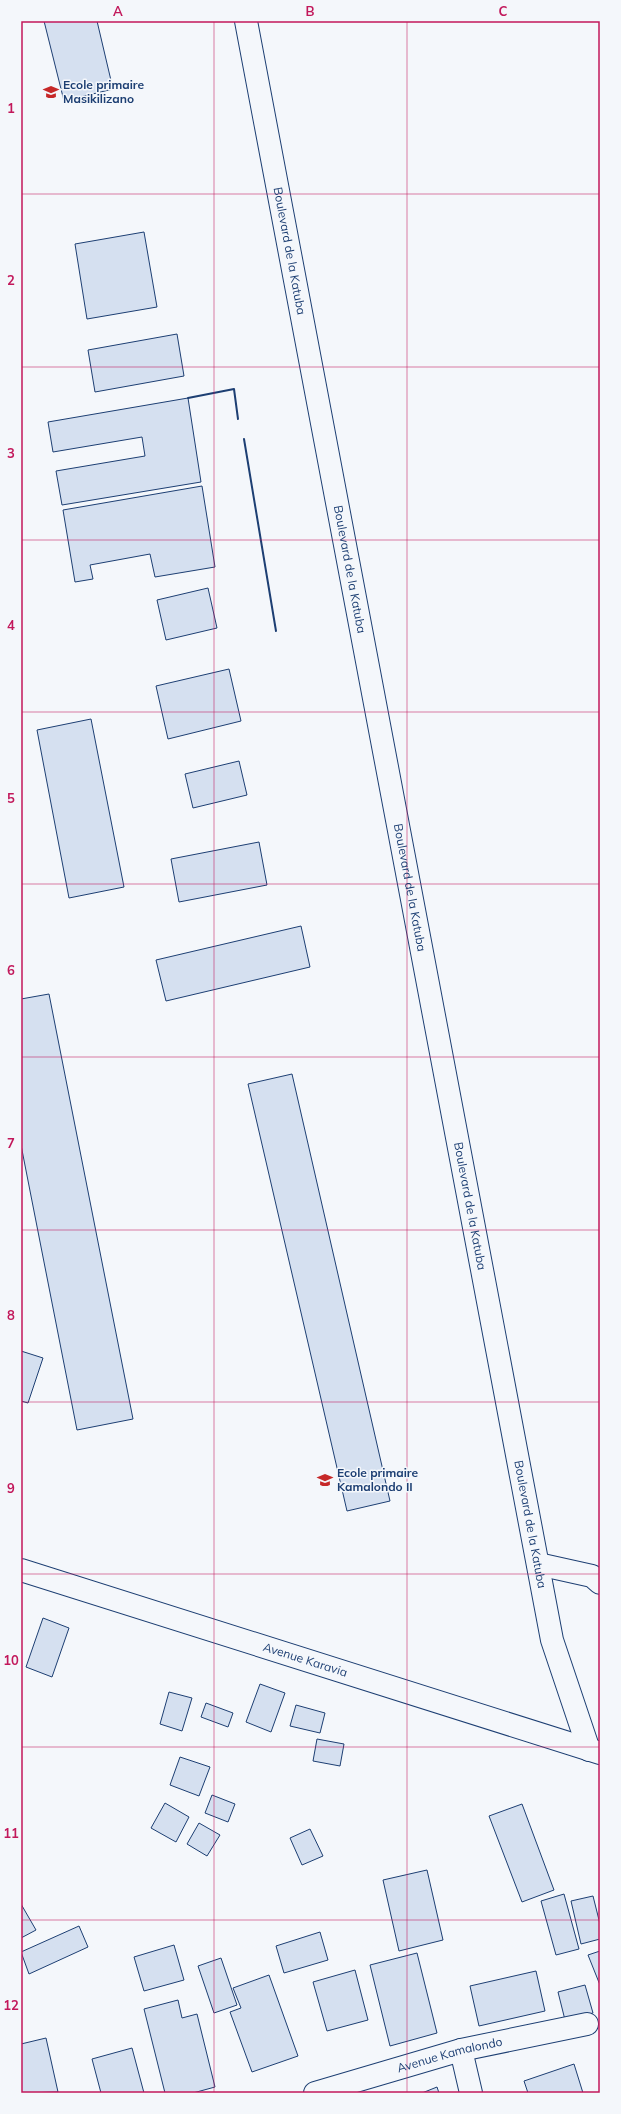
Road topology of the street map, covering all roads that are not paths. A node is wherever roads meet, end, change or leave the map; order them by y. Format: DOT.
graph roads {
  1 [pos="246,21"];
  2 [pos="538,1564"];
  3 [pos="21,1570"];
  4 [pos="600,1582"];
  5 [pos="595,1751"];
  6 [pos="587,2024"];
  7 [pos="461,2050"];
  8 [pos="315,2093"];
  9 [pos="471,2093"];
  1 -- 2 [label="street, Boulevard de la Katuba"];
  2 -- 4 [label="street"];
  2 -- 5 [label="street, Boulevard de la Katuba"];
  3 -- 5 [label="street, Avenue Karavia"];
  6 -- 7 [label="street, Avenue Kamalondo"];
  7 -- 8 [label="street, Avenue Kamalondo"];
  7 -- 9 [label="street"];
}
